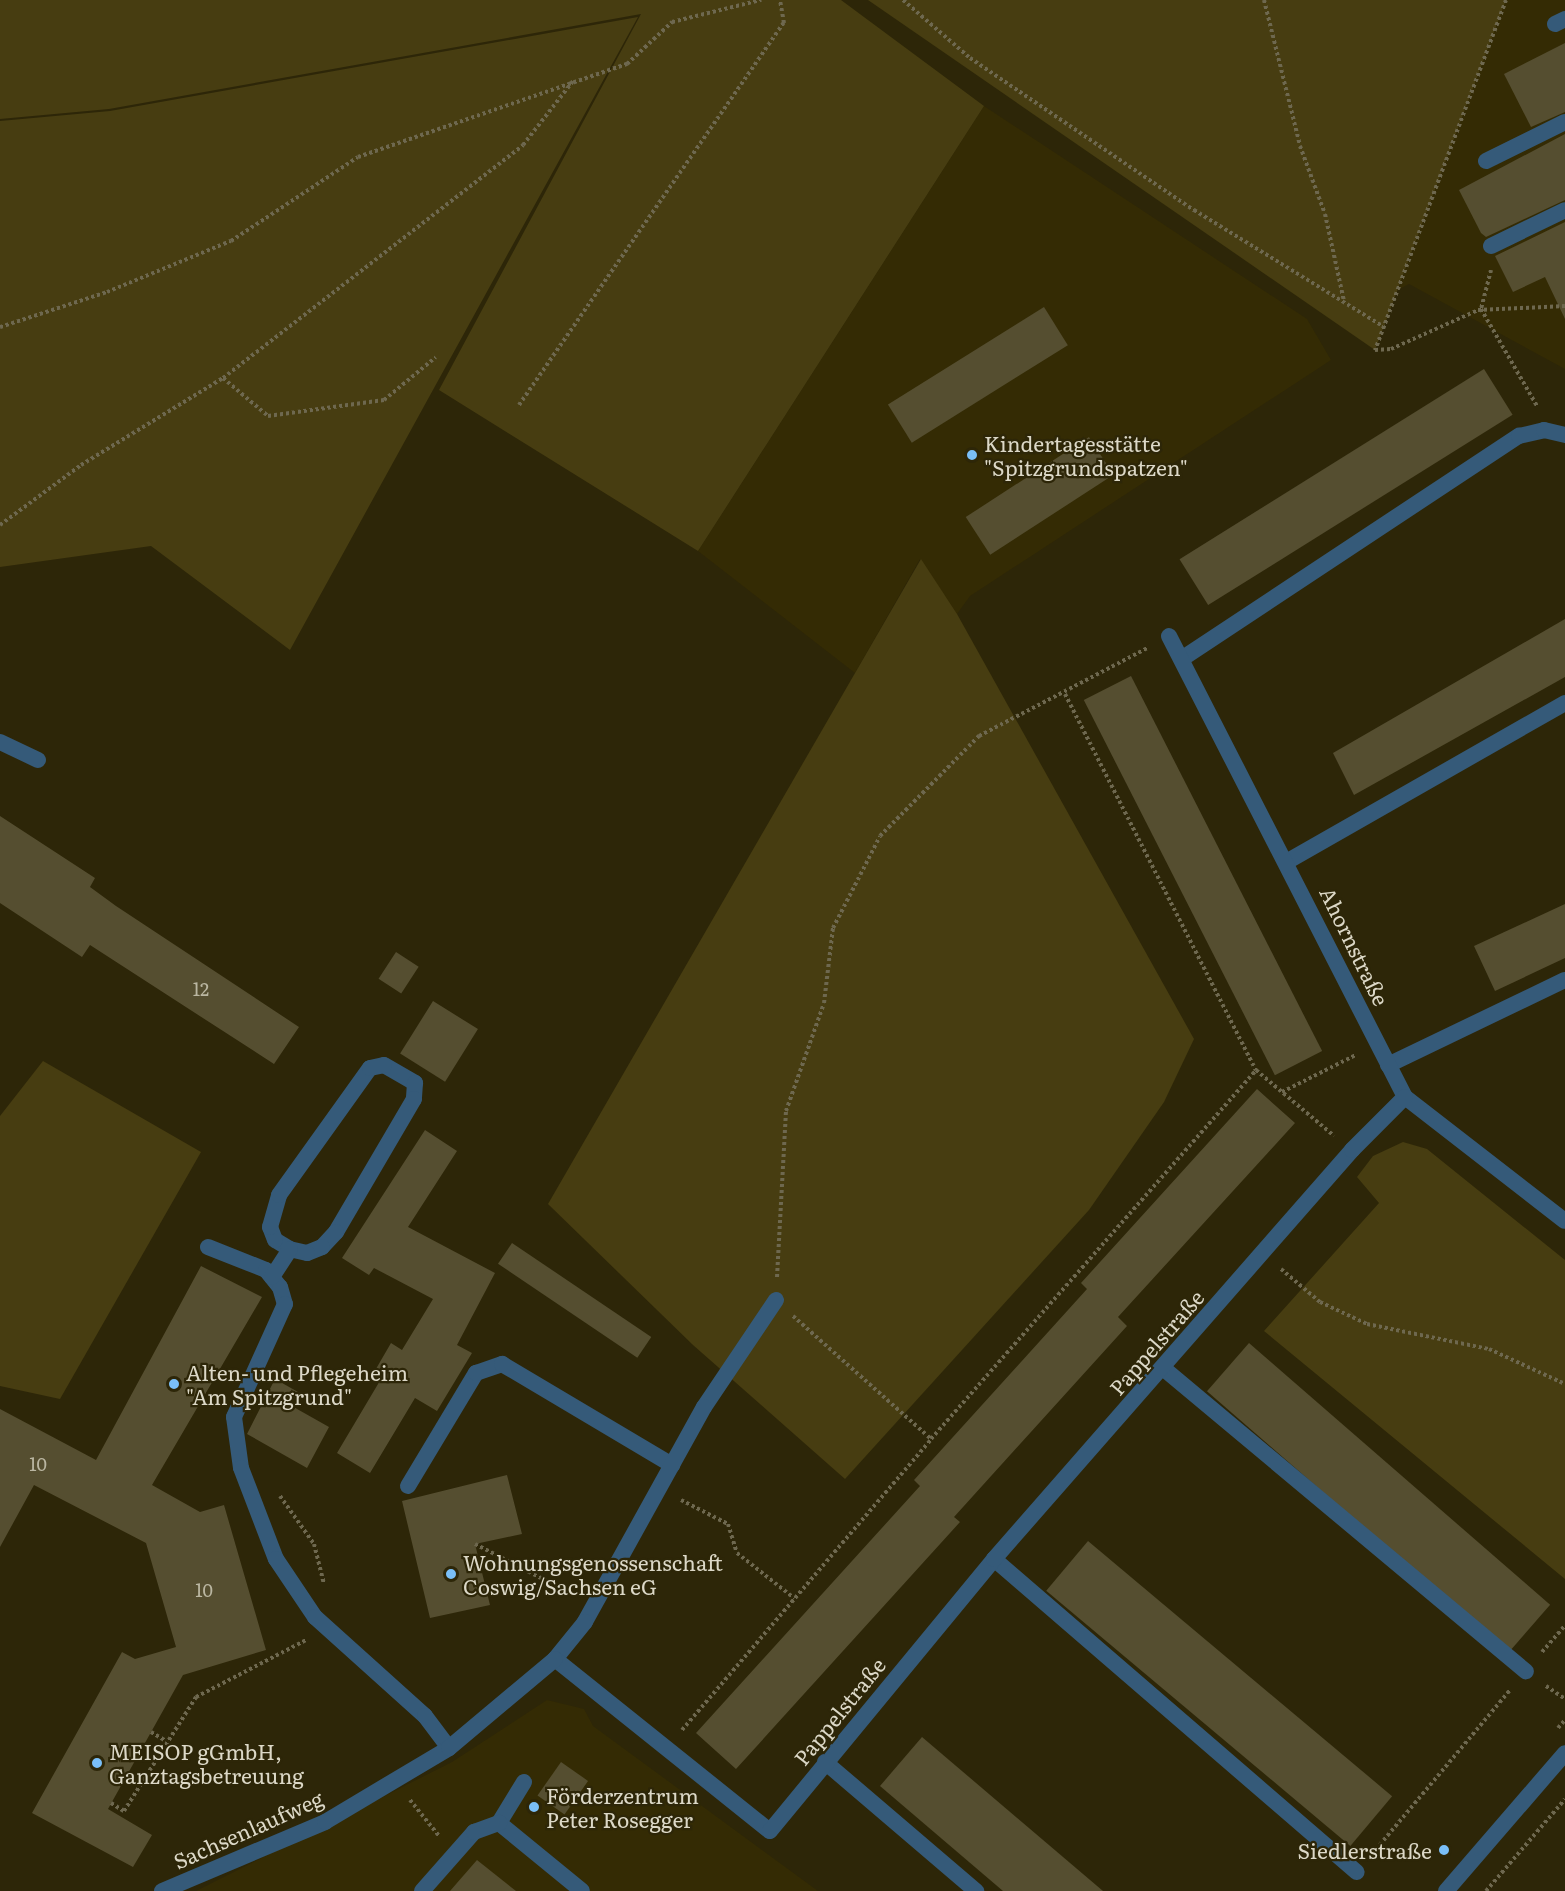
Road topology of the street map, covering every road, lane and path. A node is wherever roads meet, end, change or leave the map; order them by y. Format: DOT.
graph roads {
  1 [pos="761,0"];
  2 [pos="780,0"];
  3 [pos="903,0"];
  4 [pos="1264,0"];
  5 [pos="1506,0"];
  6 [pos="574,80"];
  7 [pos="1565,122"];
  8 [pos="1486,161"];
  9 [pos="1565,210"];
  10 [pos="1491,246"];
  11 [pos="1344,302"];
  12 [pos="1565,306"];
  13 [pos="1481,309"];
  14 [pos="0,327"];
  15 [pos="1384,327"];
  16 [pos="436,357"];
  17 [pos="223,378"];
  18 [pos="519,405"];
  19 [pos="1559,433"];
  20 [pos="0,525"];
  21 [pos="1169,636"];
  22 [pos="1183,658"];
  23 [pos="1065,694"];
  24 [pos="1565,703"];
  25 [pos="0,742"];
  26 [pos="38,760"];
  27 [pos="1288,861"];
  28 [pos="1565,980"];
  29 [pos="1378,1044"];
  30 [pos="1388,1065"];
  31 [pos="1256,1070"];
  32 [pos="1282,1092"];
  33 [pos="1405,1097"];
  34 [pos="1352,1150"];
  35 [pos="1565,1221"];
  36 [pos="208,1247"];
  37 [pos="290,1249"];
  38 [pos="1263,1253"];
  39 [pos="272,1277"];
  40 [pos="776,1300"];
  41 [pos="1163,1368"];
  42 [pos="1565,1384"];
  43 [pos="931,1439"];
  44 [pos="672,1466"];
  45 [pos="408,1486"];
  46 [pos="659,1489"];
  47 [pos="251,1492"];
  48 [pos="475,1544"];
  49 [pos="994,1559"];
  50 [pos="794,1598"];
  51 [pos="594,1605"];
  52 [pos="319,1622"];
  53 [pos="1565,1626"];
  54 [pos="555,1659"];
  55 [pos="1526,1672"];
  56 [pos="151,1732"];
  57 [pos="166,1741"];
  58 [pos="667,1747"];
  59 [pos="449,1748"];
  60 [pos="1565,1753"];
  61 [pos="825,1762"];
  62 [pos="407,1773"];
  63 [pos="524,1782"];
  64 [pos="1565,1799"];
  65 [pos="111,1803"];
  66 [pos="499,1823"];
  67 [pos="454,1852"];
  68 [pos="1357,1872"];
  69 [pos="162,1891"];
  70 [pos="422,1891"];
  71 [pos="582,1891"];
  72 [pos="976,1891"];
  73 [pos="1446,1891"];
  74 [pos="1486,1891"];
  1 -- 6 [label="path"];
  2 -- 18 [label="path"];
  3 -- 11 [label="path"];
  4 -- 11 [label="path"];
  5 -- 15 [label="path"];
  6 -- 14 [label="path"];
  6 -- 17 [label="path"];
  7 -- 8 [label="street"];
  9 -- 10 [label="street"];
  10 -- 13 [label="path"];
  11 -- 15 [label="path"];
  12 -- 13 [label="path"];
  13 -- 15 [label="path"];
  13 -- 19 [label="path"];
  16 -- 17 [label="path"];
  17 -- 20 [label="path"];
  19 -- 22 [label="street"];
  21 -- 22 [label="street, Ahornstraße"];
  21 -- 23 [label="path"];
  22 -- 27 [label="street, Ahornstraße"];
  23 -- 31 [label="path"];
  23 -- 40 [label="path"];
  24 -- 27 [label="street"];
  25 -- 26 [label="street"];
  27 -- 29 [label="street, Ahornstraße"];
  28 -- 30 [label="street"];
  29 -- 30 [label="street, Ahornstraße"];
  29 -- 32 [label="path"];
  30 -- 33 [label="street, Ahornstraße"];
  31 -- 32 [label="path"];
  31 -- 43 [label="path"];
  32 -- 34 [label="path"];
  33 -- 34 [label="street, Pappelstraße"];
  33 -- 35 [label="street, Ahornstraße"];
  34 -- 38 [label="street, Pappelstraße"];
  36 -- 39 [label="street"];
  37 -- 37 [label="street"];
  37 -- 39 [label="street"];
  38 -- 41 [label="street, Pappelstraße"];
  38 -- 42 [label="path"];
  39 -- 47 [label="street"];
  40 -- 43 [label="path"];
  40 -- 44 [label="street"];
  41 -- 49 [label="street, Pappelstraße"];
  41 -- 55 [label="street"];
  43 -- 50 [label="path"];
  44 -- 45 [label="street"];
  44 -- 46 [label="street"];
  46 -- 50 [label="path"];
  46 -- 51 [label="street"];
  47 -- 52 [label="street"];
  47 -- 52 [label="path"];
  48 -- 51 [label="path"];
  49 -- 61 [label="street, Pappelstraße"];
  49 -- 68 [label="street"];
  50 -- 58 [label="path"];
  51 -- 54 [label="street"];
  52 -- 57 [label="path"];
  52 -- 59 [label="street"];
  53 -- 55 [label="path"];
  54 -- 58 [label="street, Pappelstraße"];
  54 -- 59 [label="street, Sachsenlaufweg"];
  55 -- 68 [label="path"];
  56 -- 57 [label="path"];
  57 -- 65 [label="path"];
  58 -- 61 [label="street, Pappelstraße"];
  59 -- 62 [label="street, Sachsenlaufweg"];
  60 -- 73 [label="street"];
  61 -- 72 [label="street"];
  62 -- 67 [label="path"];
  62 -- 69 [label="street, Sachsenlaufweg"];
  63 -- 66 [label="street"];
  64 -- 74 [label="path"];
  66 -- 67 [label="street"];
  66 -- 71 [label="street"];
  67 -- 70 [label="street"];
}
